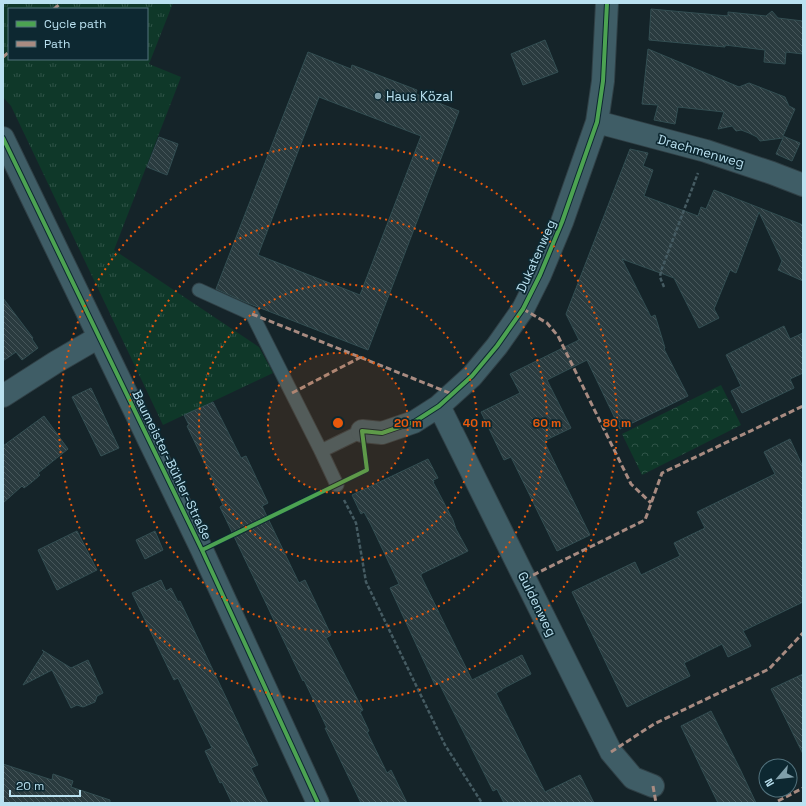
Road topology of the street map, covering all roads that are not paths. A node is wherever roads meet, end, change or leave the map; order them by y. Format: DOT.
graph roads {
  1 [pos="607,3"];
  2 [pos="597,122"];
  3 [pos="3,138"];
  4 [pos="803,185"];
  5 [pos="199,290"];
  6 [pos="99,337"];
  7 [pos="3,396"];
  8 [pos="440,406"];
  9 [pos="362,431"];
  10 [pos="321,451"];
  11 [pos="337,485"];
  12 [pos="653,786"];
  13 [pos="318,803"];
  1 -- 2 [label="street, Dukatenweg"];
  2 -- 4 [label="street, Drachmenweg"];
  2 -- 8 [label="street, Dukatenweg"];
  3 -- 6 [label="street, Baumeister-Bühler-Straße"];
  5 -- 10 [label="lane"];
  6 -- 7 [label="street"];
  6 -- 13 [label="street, Baumeister-Bühler-Straße"];
  8 -- 9 [label="street, Dukatenweg"];
  8 -- 12 [label="street, Guldenweg"];
  9 -- 10 [label="lane"];
  10 -- 11 [label="lane"];
}
